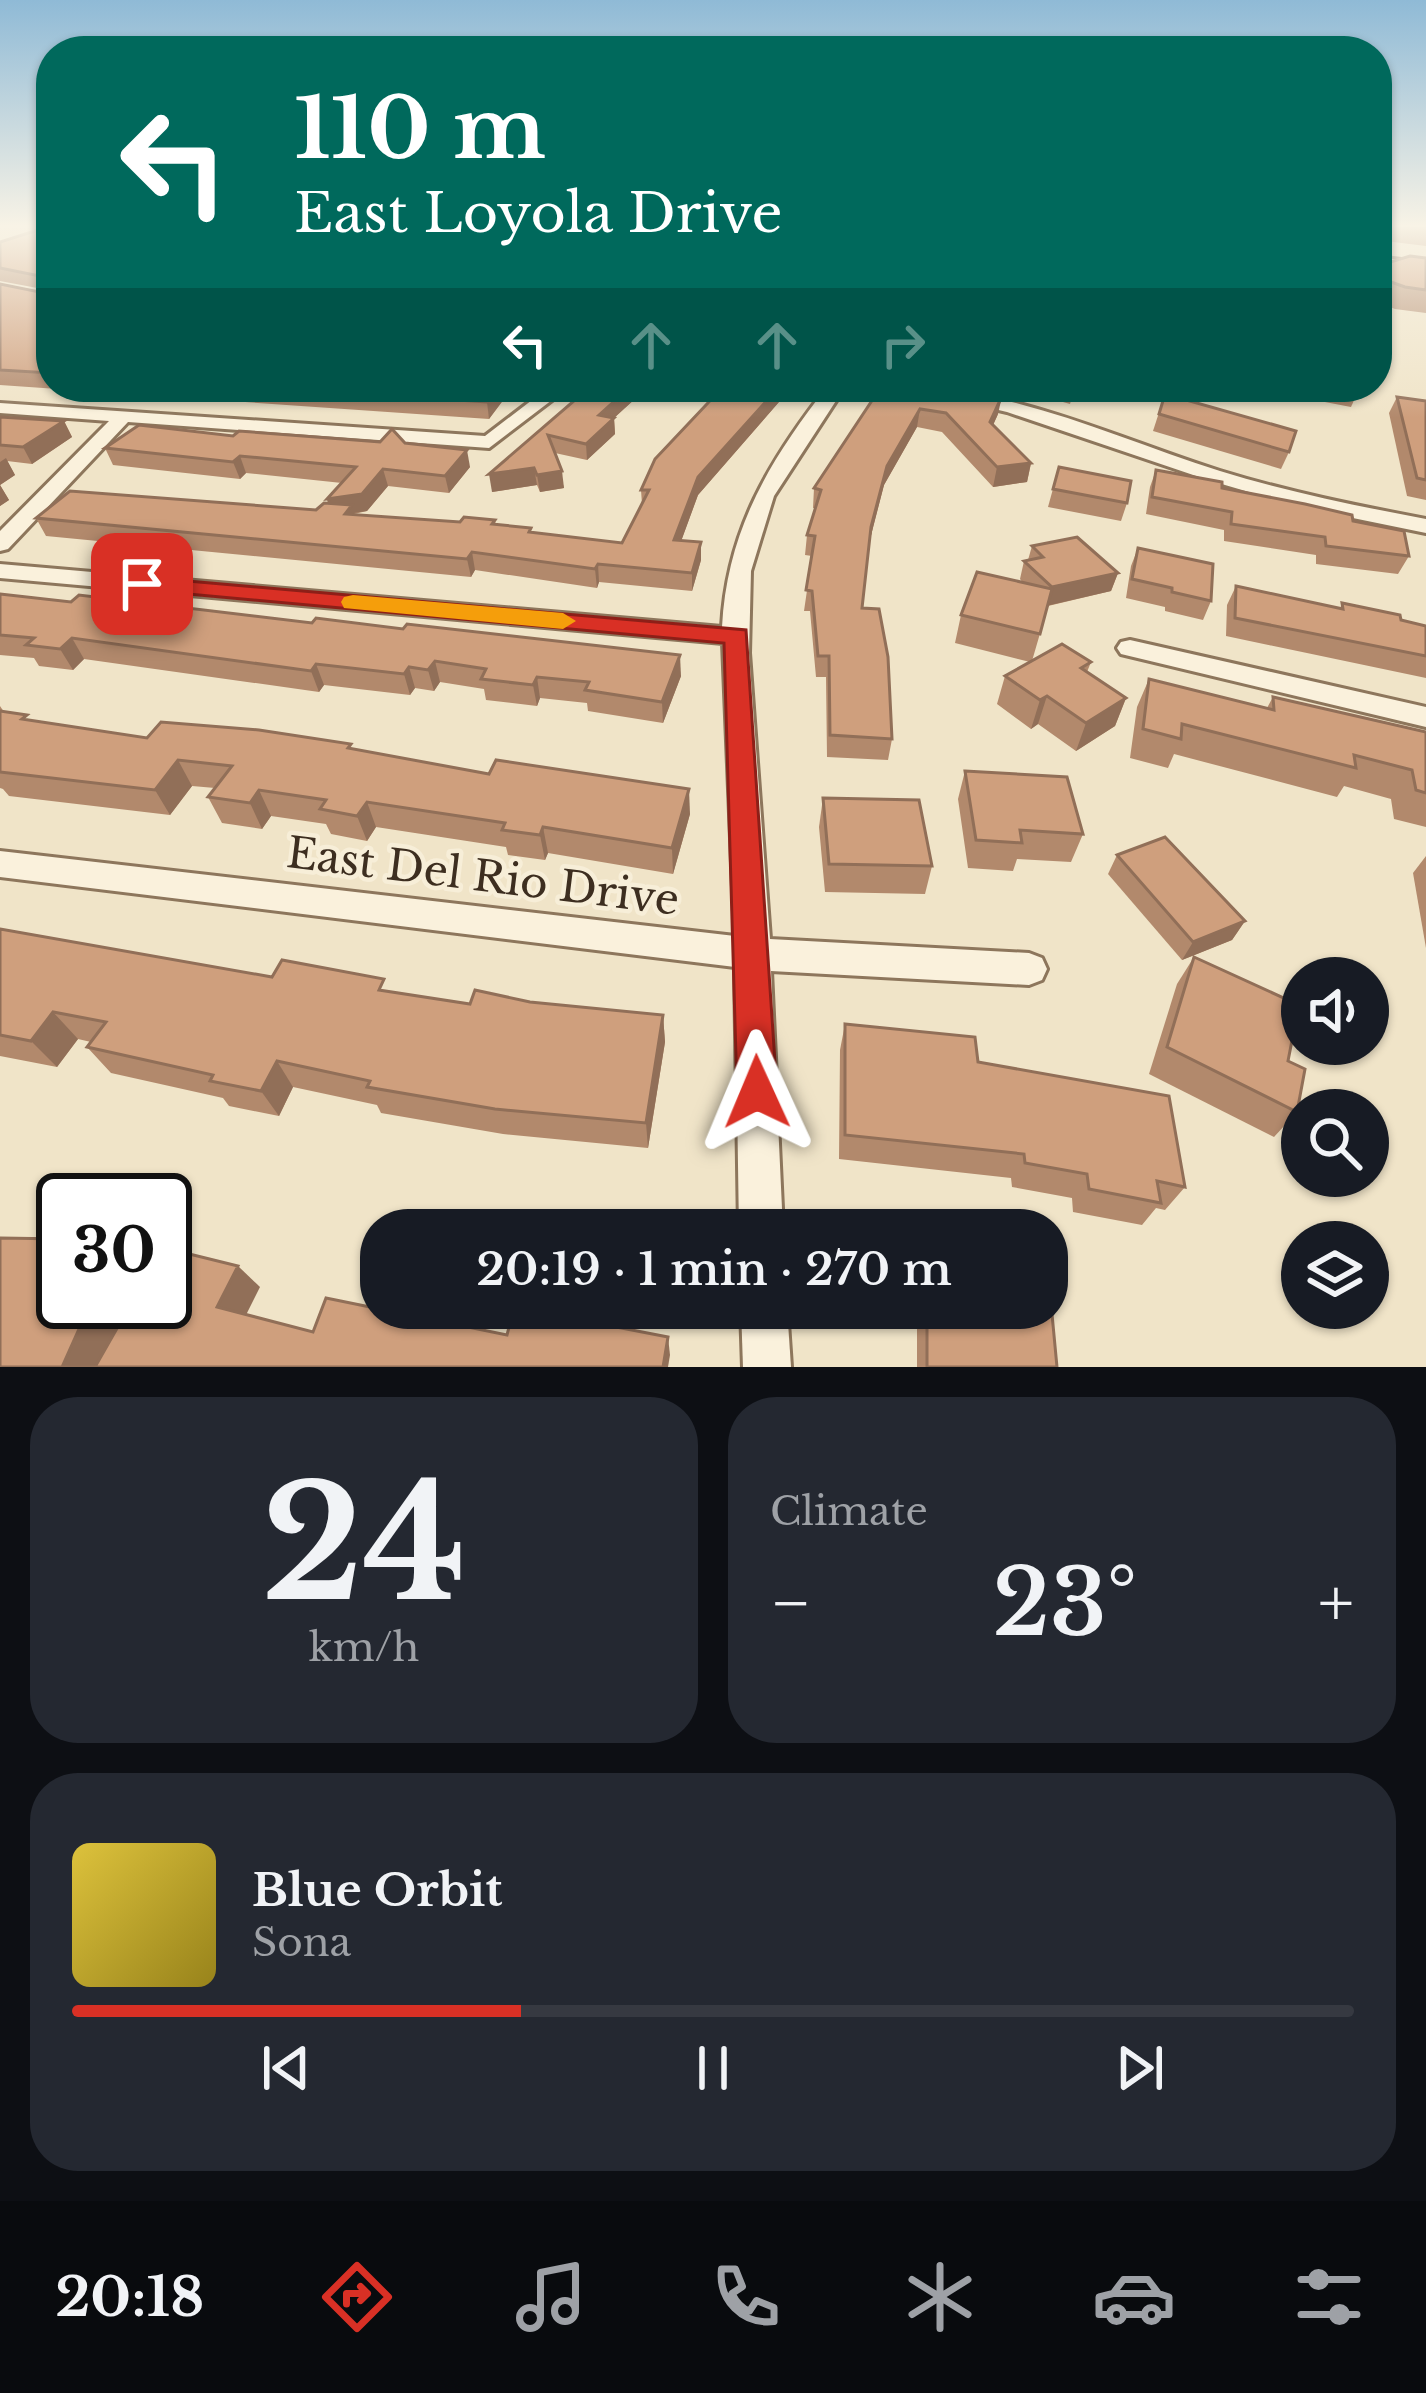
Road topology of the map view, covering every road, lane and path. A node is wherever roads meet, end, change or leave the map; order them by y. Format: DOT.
graph roads {
  1 [pos="541,402"];
  2 [pos="825,402"];
  3 [pos="990,402"];
  4 [pos="0,408"];
  5 [pos="122,418"];
  6 [pos="1125,445"];
  7 [pos="1095,462"];
  8 [pos="1426,526"];
  9 [pos="0,544"];
  10 [pos="0,572"];
  11 [pos="737,636"];
  12 [pos="1130,648"];
  13 [pos="1426,717"];
  14 [pos="0,864"];
  15 [pos="754,954"];
  16 [pos="1029,969"];
  17 [pos="760,1209"];
  18 [pos="765,1329"];
  19 [pos="767,1367"];
  1 -- 5 [label="street"];
  2 -- 11 [label="street"];
  3 -- 6 [label="street"];
  4 -- 5 [label="street"];
  5 -- 9 [label="street"];
  6 -- 7 [label="street"];
  6 -- 8 [label="street"];
  10 -- 11 [label="street"];
  11 -- 15 [label="street"];
  12 -- 13 [label="street"];
  14 -- 15 [label="street, East Del Rio Drive"];
  15 -- 16 [label="street, East Del Rio Drive"];
  15 -- 17 [label="street"];
  18 -- 19 [label="street"];
}
